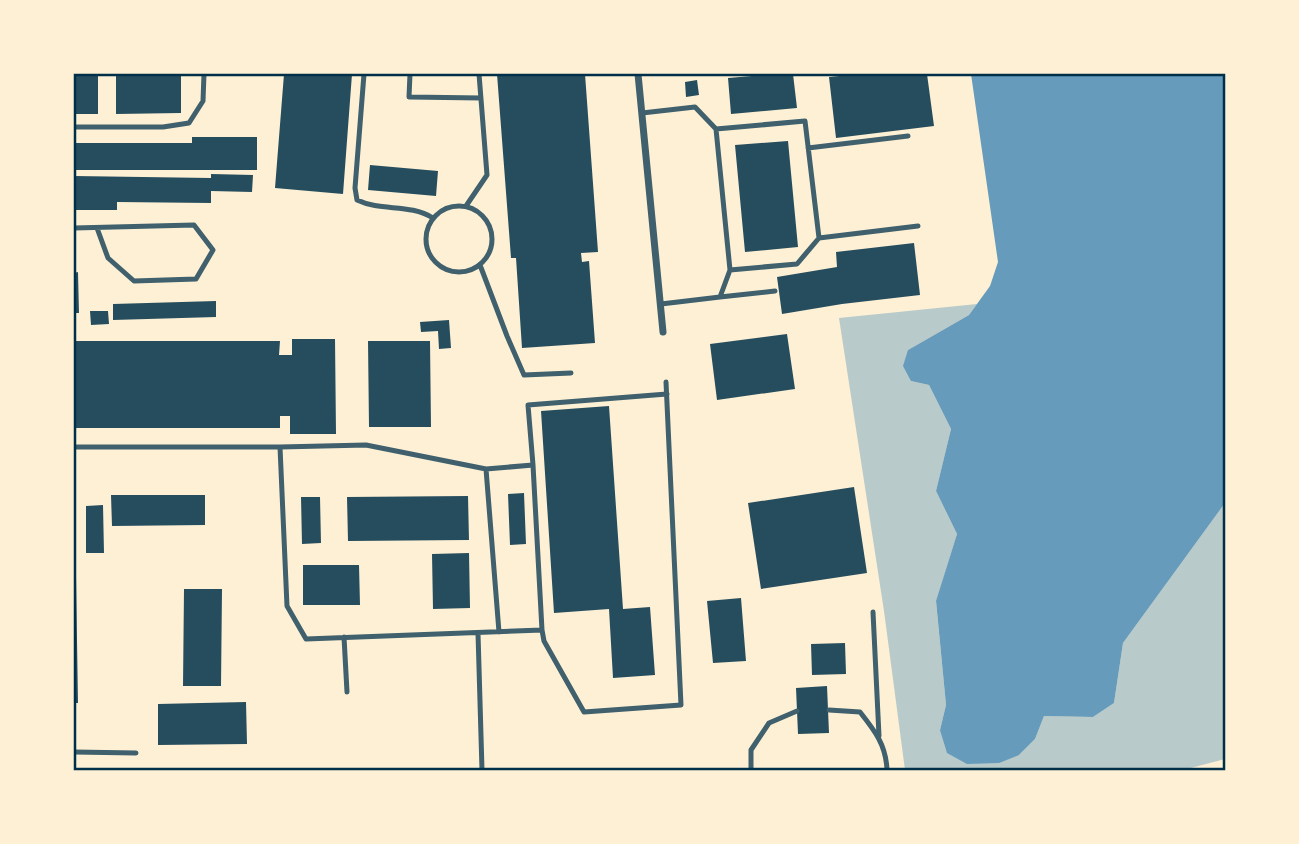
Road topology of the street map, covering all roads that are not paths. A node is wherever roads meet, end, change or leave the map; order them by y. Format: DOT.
graph roads {
  1 [pos="204,74"];
  2 [pos="364,74"];
  3 [pos="410,74"];
  4 [pos="479,74"];
  5 [pos="638,74"];
  6 [pos="481,98"];
  7 [pos="642,113"];
  8 [pos="74,127"];
  9 [pos="716,129"];
  10 [pos="908,136"];
  11 [pos="808,148"];
  12 [pos="466,206"];
  13 [pos="433,218"];
  14 [pos="918,226"];
  15 [pos="74,228"];
  16 [pos="97,228"];
  17 [pos="819,238"];
  18 [pos="480,265"];
  19 [pos="730,270"];
  20 [pos="775,291"];
  21 [pos="720,297"];
  22 [pos="661,304"];
  23 [pos="663,332"];
  24 [pos="571,373"];
  25 [pos="666,382"];
  26 [pos="667,394"];
  27 [pos="74,447"];
  28 [pos="280,447"];
  29 [pos="533,465"];
  30 [pos="486,469"];
  31 [pos="873,611"];
  32 [pos="541,631"];
  33 [pos="499,632"];
  34 [pos="478,633"];
  35 [pos="344,637"];
  36 [pos="347,692"];
  37 [pos="829,710"];
  38 [pos="797,711"];
  39 [pos="878,736"];
  40 [pos="74,752"];
  41 [pos="136,753"];
  42 [pos="482,771"];
  43 [pos="751,771"];
  44 [pos="887,771"];
  1 -- 8 [label="lane"];
  2 -- 13 [label="lane"];
  3 -- 6 [label="lane"];
  4 -- 6 [label="lane"];
  5 -- 7 [label="street"];
  6 -- 12 [label="lane"];
  7 -- 9 [label="lane"];
  7 -- 22 [label="street"];
  9 -- 11 [label="lane"];
  9 -- 19 [label="lane"];
  10 -- 11 [label="lane"];
  11 -- 17 [label="lane"];
  12 -- 13 [label="lane"];
  12 -- 18 [label="lane"];
  13 -- 18 [label="lane"];
  14 -- 17 [label="lane"];
  15 -- 16 [label="lane"];
  16 -- 16 [label="lane"];
  17 -- 19 [label="lane"];
  18 -- 24 [label="lane"];
  19 -- 21 [label="lane"];
  20 -- 21 [label="lane"];
  21 -- 22 [label="lane"];
  22 -- 23 [label="street"];
  25 -- 26 [label="lane"];
  26 -- 29 [label="lane"];
  26 -- 32 [label="lane"];
  27 -- 28 [label="lane"];
  28 -- 30 [label="lane"];
  28 -- 35 [label="lane"];
  29 -- 30 [label="lane"];
  29 -- 32 [label="lane"];
  30 -- 33 [label="lane"];
  31 -- 39 [label="lane"];
  32 -- 33 [label="lane"];
  33 -- 34 [label="lane"];
  34 -- 35 [label="lane"];
  34 -- 42 [label="lane"];
  35 -- 36 [label="lane"];
  37 -- 39 [label="lane"];
  38 -- 43 [label="lane"];
  39 -- 44 [label="lane"];
  40 -- 41 [label="lane"];
}
